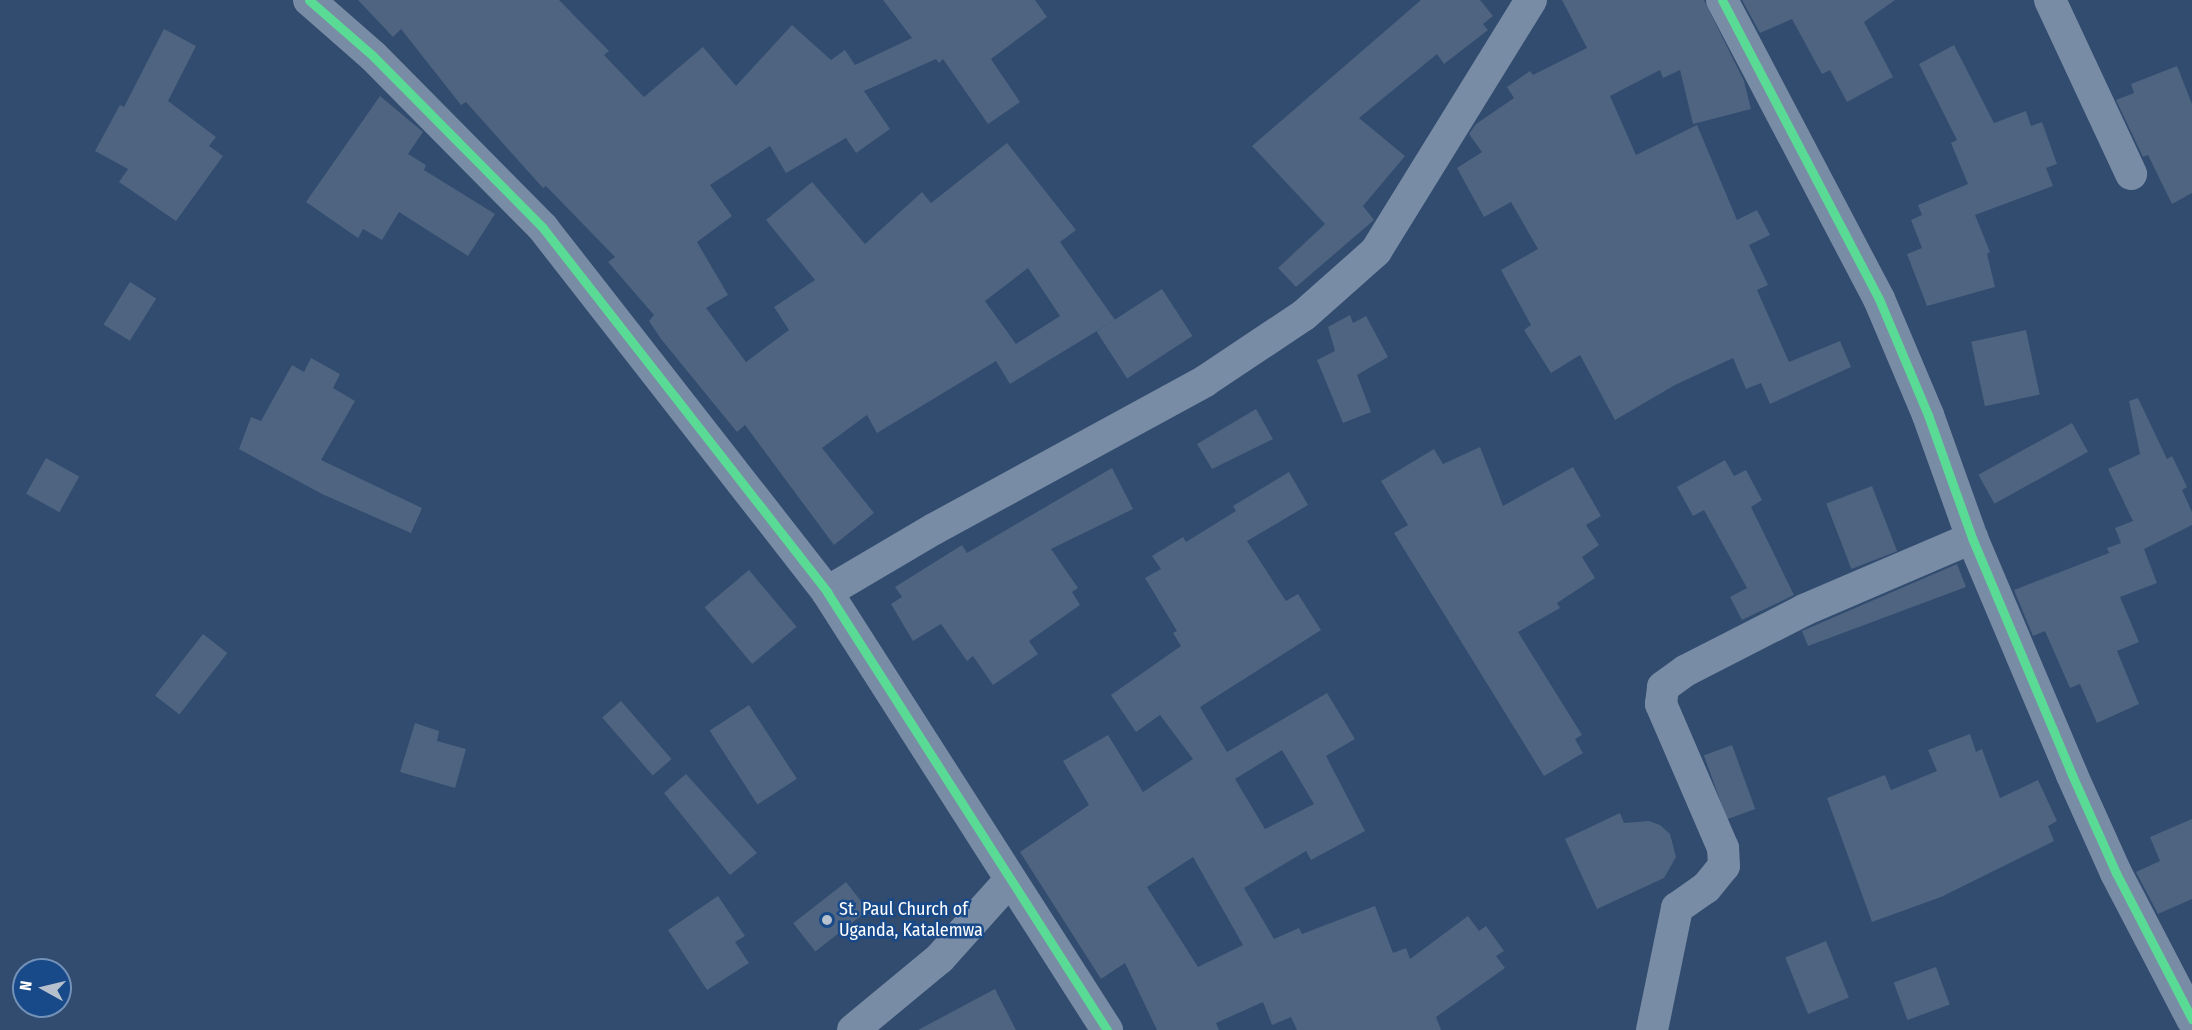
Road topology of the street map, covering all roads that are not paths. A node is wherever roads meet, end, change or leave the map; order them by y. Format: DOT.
graph roads {
  1 [pos="309,0"];
  2 [pos="1531,0"];
  3 [pos="1722,0"];
  4 [pos="2050,0"];
  5 [pos="2131,174"];
  6 [pos="1972,538"];
  7 [pos="827,592"];
  8 [pos="1010,880"];
  9 [pos="2192,1019"];
  10 [pos="853,1030"];
  11 [pos="1107,1030"];
  12 [pos="1652,1030"];
  1 -- 7 [label="street"];
  2 -- 7 [label="street"];
  3 -- 6 [label="street"];
  4 -- 5 [label="street"];
  6 -- 9 [label="street"];
  6 -- 12 [label="street"];
  7 -- 8 [label="street"];
  8 -- 10 [label="street"];
  8 -- 11 [label="street"];
}
